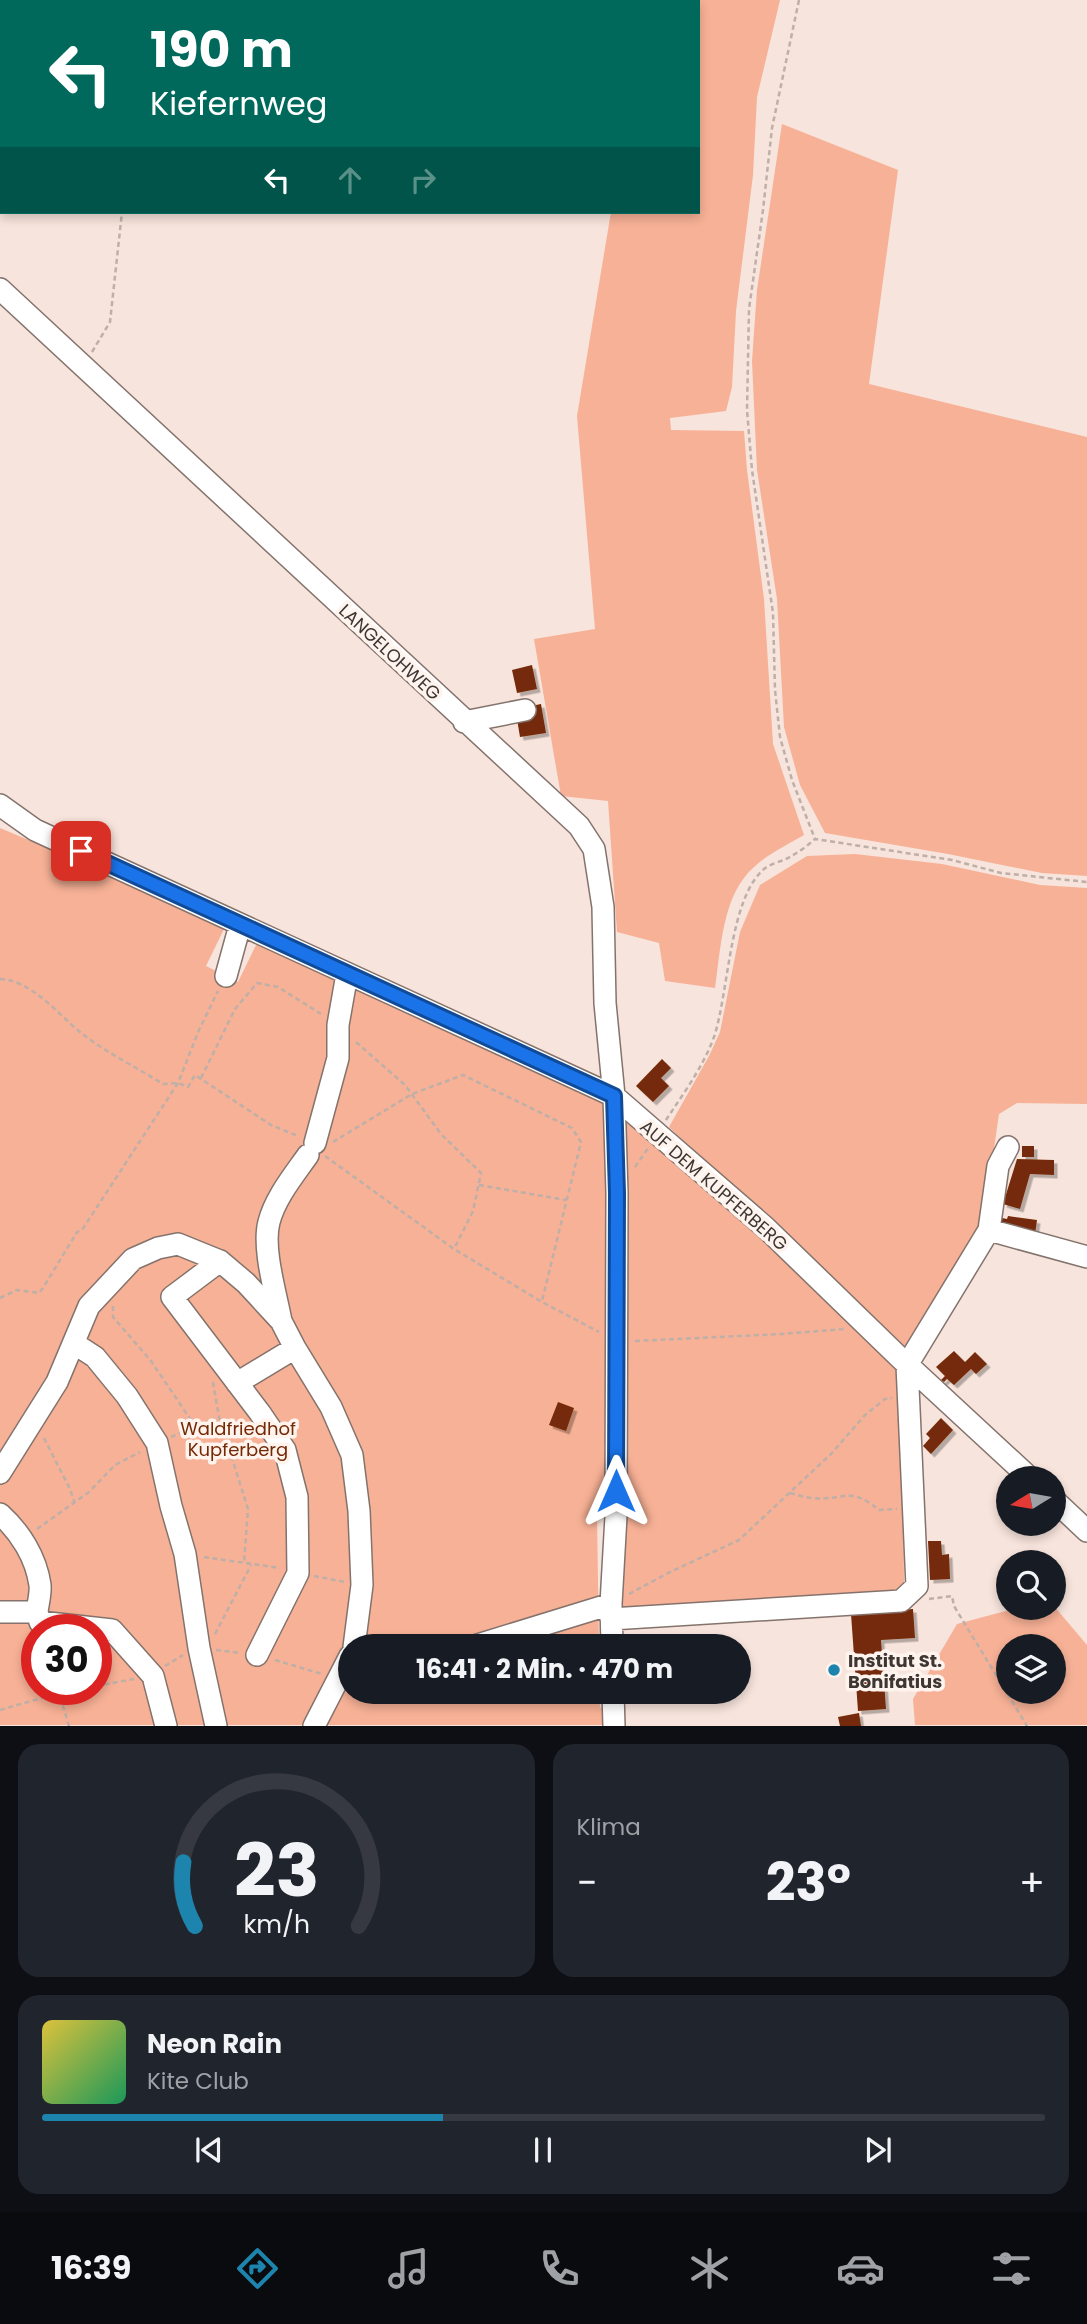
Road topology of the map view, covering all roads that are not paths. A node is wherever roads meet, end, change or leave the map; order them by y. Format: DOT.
graph roads {
  1 [pos="0,289"];
  2 [pos="525,710"];
  3 [pos="464,722"];
  4 [pos="0,805"];
  5 [pos="240,925"];
  6 [pos="347,974"];
  7 [pos="226,976"];
  8 [pos="614,1096"];
  9 [pos="1008,1147"];
  10 [pos="989,1230"];
  11 [pos="1087,1257"];
  12 [pos="220,1261"];
  13 [pos="281,1321"];
  14 [pos="75,1344"];
  15 [pos="295,1348"];
  16 [pos="908,1365"];
  17 [pos="237,1383"];
  18 [pos="1017,1466"];
  19 [pos="0,1473"];
  20 [pos="1066,1511"];
  21 [pos="0,1514"];
  22 [pos="1087,1531"];
  23 [pos="0,1612"];
  24 [pos="37,1612"];
  25 [pos="611,1612"];
  26 [pos="356,1634"];
  27 [pos="523,1634"];
  28 [pos="612,1634"];
  29 [pos="257,1655"];
  30 [pos="338,1688"];
  31 [pos="613,1704"];
  32 [pos="166,1726"];
  33 [pos="216,1726"];
  34 [pos="314,1726"];
  35 [pos="614,1726"];
  1 -- 3 [label="street, LANGELOHWEG"];
  2 -- 3 [label="street"];
  3 -- 8 [label="street, LANGELOHWEG"];
  4 -- 5 [label="street"];
  5 -- 6 [label="street"];
  5 -- 7 [label="street"];
  6 -- 8 [label="street"];
  6 -- 13 [label="street"];
  8 -- 16 [label="street, AUF DEM KUPFERBERG"];
  8 -- 25 [label="street, AUF DEM KUPFERBERG"];
  9 -- 10 [label="street"];
  10 -- 11 [label="street"];
  10 -- 16 [label="street"];
  12 -- 13 [label="street"];
  12 -- 14 [label="street"];
  12 -- 17 [label="street"];
  13 -- 15 [label="street"];
  14 -- 19 [label="street"];
  14 -- 33 [label="street"];
  15 -- 17 [label="street"];
  15 -- 26 [label="street"];
  16 -- 18 [label="street, AUF DEM KUPFERBERG"];
  16 -- 25 [label="street"];
  17 -- 29 [label="street"];
  20 -- 22 [label="street"];
  21 -- 24 [label="street"];
  23 -- 24 [label="street"];
  24 -- 32 [label="street"];
  25 -- 27 [label="street"];
  25 -- 28 [label="street, AUF DEM KUPFERBERG"];
  30 -- 34 [label="street"];
  31 -- 35 [label="street"];
}
